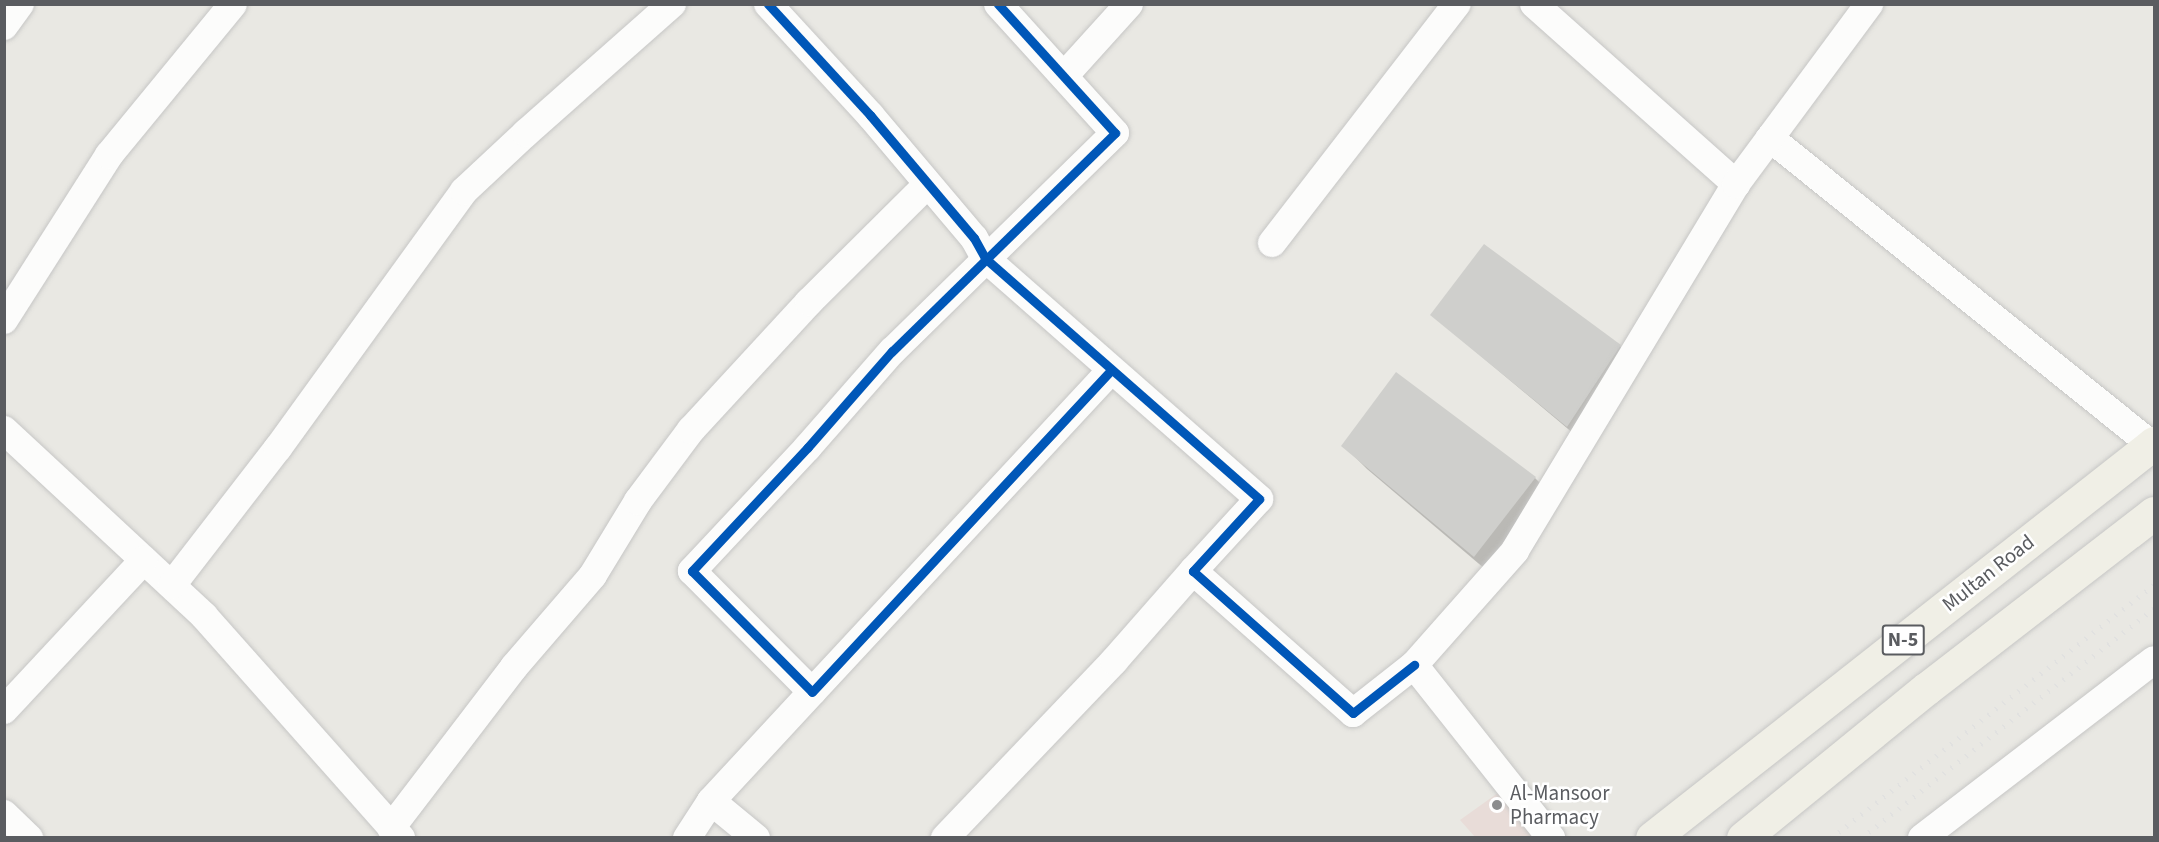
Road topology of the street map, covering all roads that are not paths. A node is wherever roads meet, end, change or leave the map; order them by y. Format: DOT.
graph roads {
  1 [pos="20,4"];
  2 [pos="233,4"];
  3 [pos="672,4"];
  4 [pos="768,4"];
  5 [pos="998,4"];
  6 [pos="1129,4"];
  7 [pos="1457,4"];
  8 [pos="1534,4"];
  9 [pos="1869,4"];
  10 [pos="4,26"];
  11 [pos="1064,76"];
  12 [pos="1770,138"];
  13 [pos="1736,184"];
  14 [pos="927,185"];
  15 [pos="1272,243"];
  16 [pos="985,258"];
  17 [pos="4,320"];
  18 [pos="1111,370"];
  19 [pos="4,430"];
  20 [pos="2153,444"];
  21 [pos="2154,513"];
  22 [pos="144,560"];
  23 [pos="1193,571"];
  24 [pos="172,585"];
  25 [pos="2154,660"];
  26 [pos="1414,665"];
  27 [pos="812,692"];
  28 [pos="4,710"];
  29 [pos="711,801"];
  30 [pos="4,814"];
  31 [pos="396,832"];
  32 [pos="29,837"];
  33 [pos="687,837"];
  34 [pos="756,837"];
  35 [pos="945,837"];
  36 [pos="1551,837"];
  37 [pos="1652,837"];
  38 [pos="1743,837"];
  39 [pos="1922,837"];
  1 -- 10 [label="street"];
  2 -- 17 [label="street"];
  3 -- 24 [label="street"];
  4 -- 14 [label="street"];
  5 -- 11 [label="street"];
  6 -- 11 [label="street"];
  7 -- 15 [label="street"];
  8 -- 13 [label="street"];
  9 -- 12 [label="street"];
  11 -- 16 [label="street"];
  12 -- 13 [label="street"];
  12 -- 20 [label="street"];
  13 -- 26 [label="street"];
  14 -- 16 [label="street"];
  14 -- 31 [label="street"];
  16 -- 18 [label="street"];
  16 -- 27 [label="street"];
  18 -- 23 [label="street"];
  18 -- 27 [label="street"];
  19 -- 22 [label="street"];
  20 -- 37 [label="main road, Multan Road / N-5"];
  21 -- 38 [label="main road, N-5"];
  22 -- 24 [label="street"];
  22 -- 28 [label="street"];
  23 -- 26 [label="street"];
  23 -- 35 [label="street"];
  24 -- 31 [label="street"];
  25 -- 39 [label="street"];
  26 -- 36 [label="street"];
  27 -- 29 [label="street"];
  29 -- 33 [label="street"];
  29 -- 34 [label="street"];
  30 -- 32 [label="street"];
}
